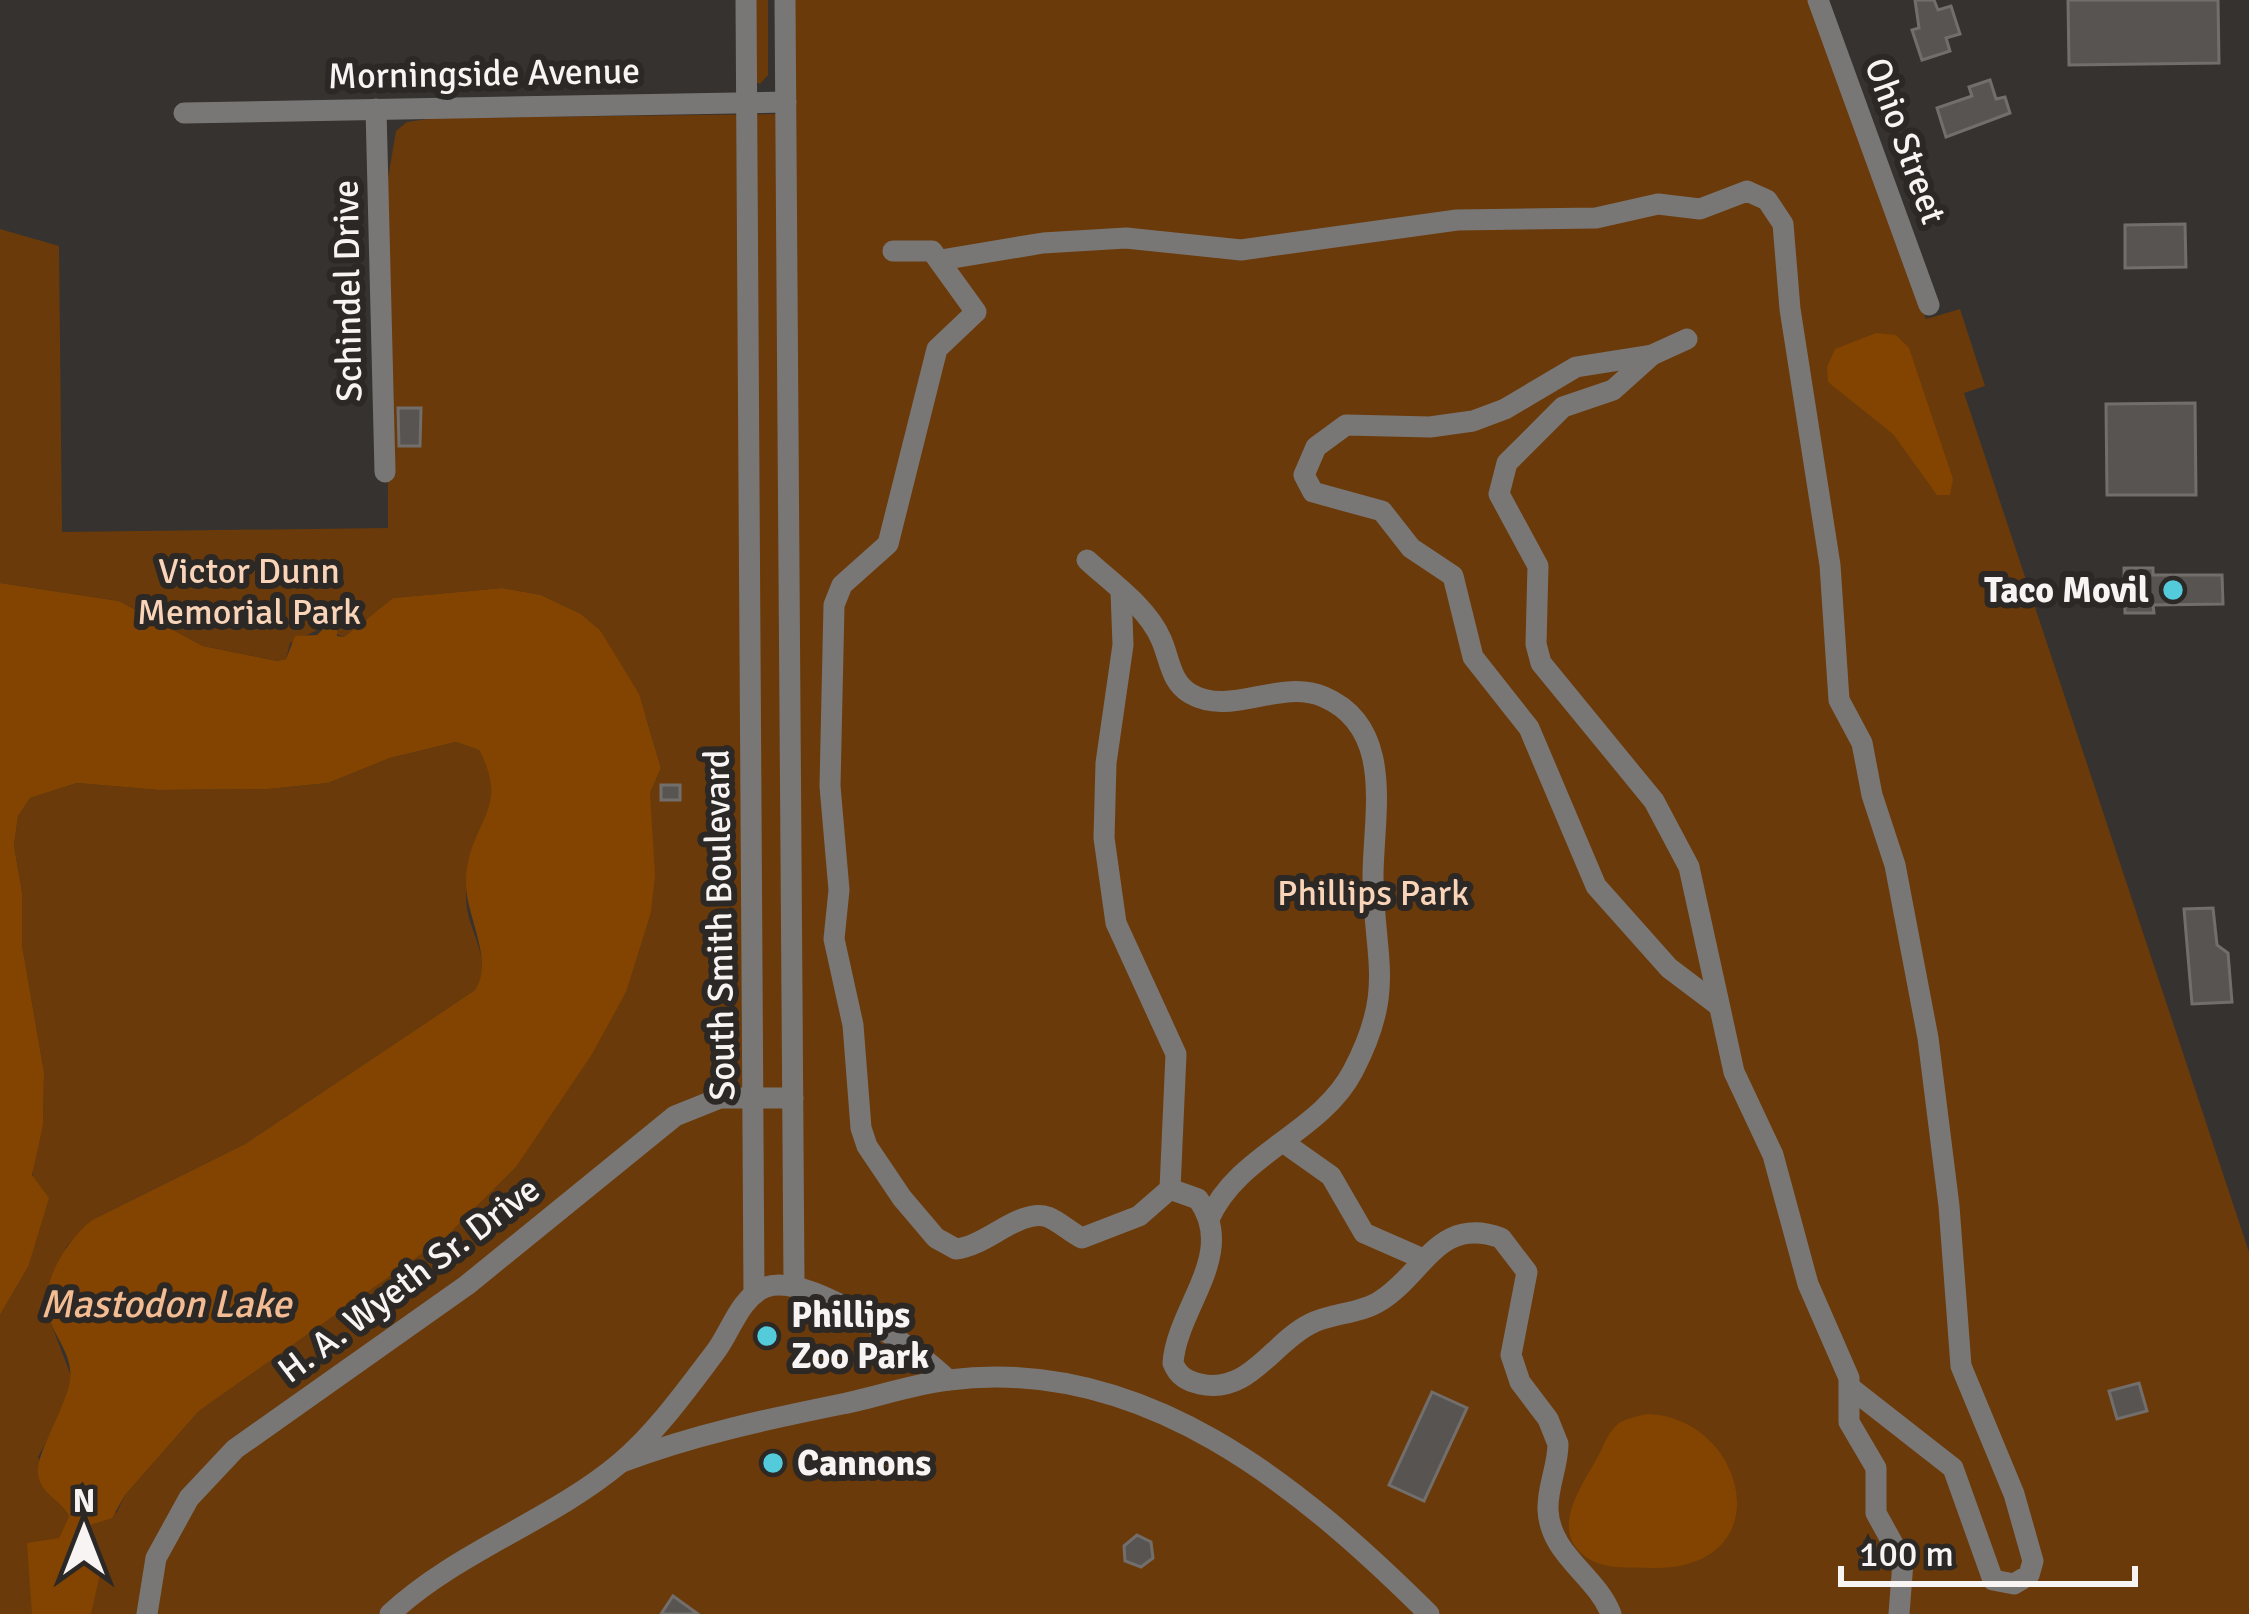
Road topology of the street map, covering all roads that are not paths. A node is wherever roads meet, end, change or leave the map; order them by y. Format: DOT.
graph roads {
  1 [pos="746,0"];
  2 [pos="785,0"];
  3 [pos="1818,0"];
  4 [pos="746,102"];
  5 [pos="786,102"];
  6 [pos="376,109"];
  7 [pos="184,113"];
  8 [pos="892,251"];
  9 [pos="941,260"];
  10 [pos="1929,305"];
  11 [pos="1687,339"];
  12 [pos="1652,355"];
  13 [pos="385,472"];
  14 [pos="749,555"];
  15 [pos="789,555"];
  16 [pos="1087,560"];
  17 [pos="1121,591"];
  18 [pos="1718,1005"];
  19 [pos="754,1097"];
  20 [pos="793,1098"];
  21 [pos="1283,1142"];
  22 [pos="1170,1190"];
  23 [pos="1209,1219"];
  24 [pos="1421,1258"];
  25 [pos="794,1283"];
  26 [pos="754,1294"];
  27 [pos="948,1380"];
  28 [pos="1852,1389"];
  29 [pos="622,1462"];
  30 [pos="147,1614"];
  31 [pos="390,1614"];
  32 [pos="1429,1614"];
  33 [pos="1611,1614"];
  34 [pos="1899,1614"];
  1 -- 4 [label="street, South Smith Boulevard"];
  2 -- 5 [label="street, South Smith Boulevard"];
  3 -- 10 [label="street, Ohio Street"];
  4 -- 5 [label="street, Morningside Avenue"];
  4 -- 6 [label="street, Morningside Avenue"];
  4 -- 14 [label="street, South Smith Boulevard"];
  5 -- 15 [label="street, South Smith Boulevard"];
  6 -- 7 [label="street, Morningside Avenue"];
  6 -- 13 [label="street, Schindel Drive"];
  8 -- 9 [label="street"];
  9 -- 22 [label="street"];
  9 -- 28 [label="street"];
  11 -- 12 [label="street"];
  12 -- 18 [label="street"];
  12 -- 18 [label="street"];
  14 -- 15 [label="street"];
  14 -- 19 [label="street, South Smith Boulevard"];
  15 -- 20 [label="street, South Smith Boulevard"];
  16 -- 17 [label="street"];
  17 -- 21 [label="street"];
  17 -- 22 [label="street"];
  18 -- 28 [label="street"];
  19 -- 20 [label="street, H. A. Wyeth Sr. Drive"];
  19 -- 26 [label="street, South Smith Boulevard"];
  19 -- 30 [label="street, H. A. Wyeth Sr. Drive"];
  20 -- 25 [label="street, South Smith Boulevard"];
  21 -- 23 [label="street"];
  21 -- 24 [label="street"];
  22 -- 23 [label="street"];
  23 -- 24 [label="street"];
  24 -- 33 [label="street"];
  25 -- 26 [label="street"];
  25 -- 27 [label="street"];
  26 -- 29 [label="street"];
  27 -- 29 [label="street"];
  27 -- 32 [label="street"];
  28 -- 34 [label="street"];
  29 -- 31 [label="street"];
}
